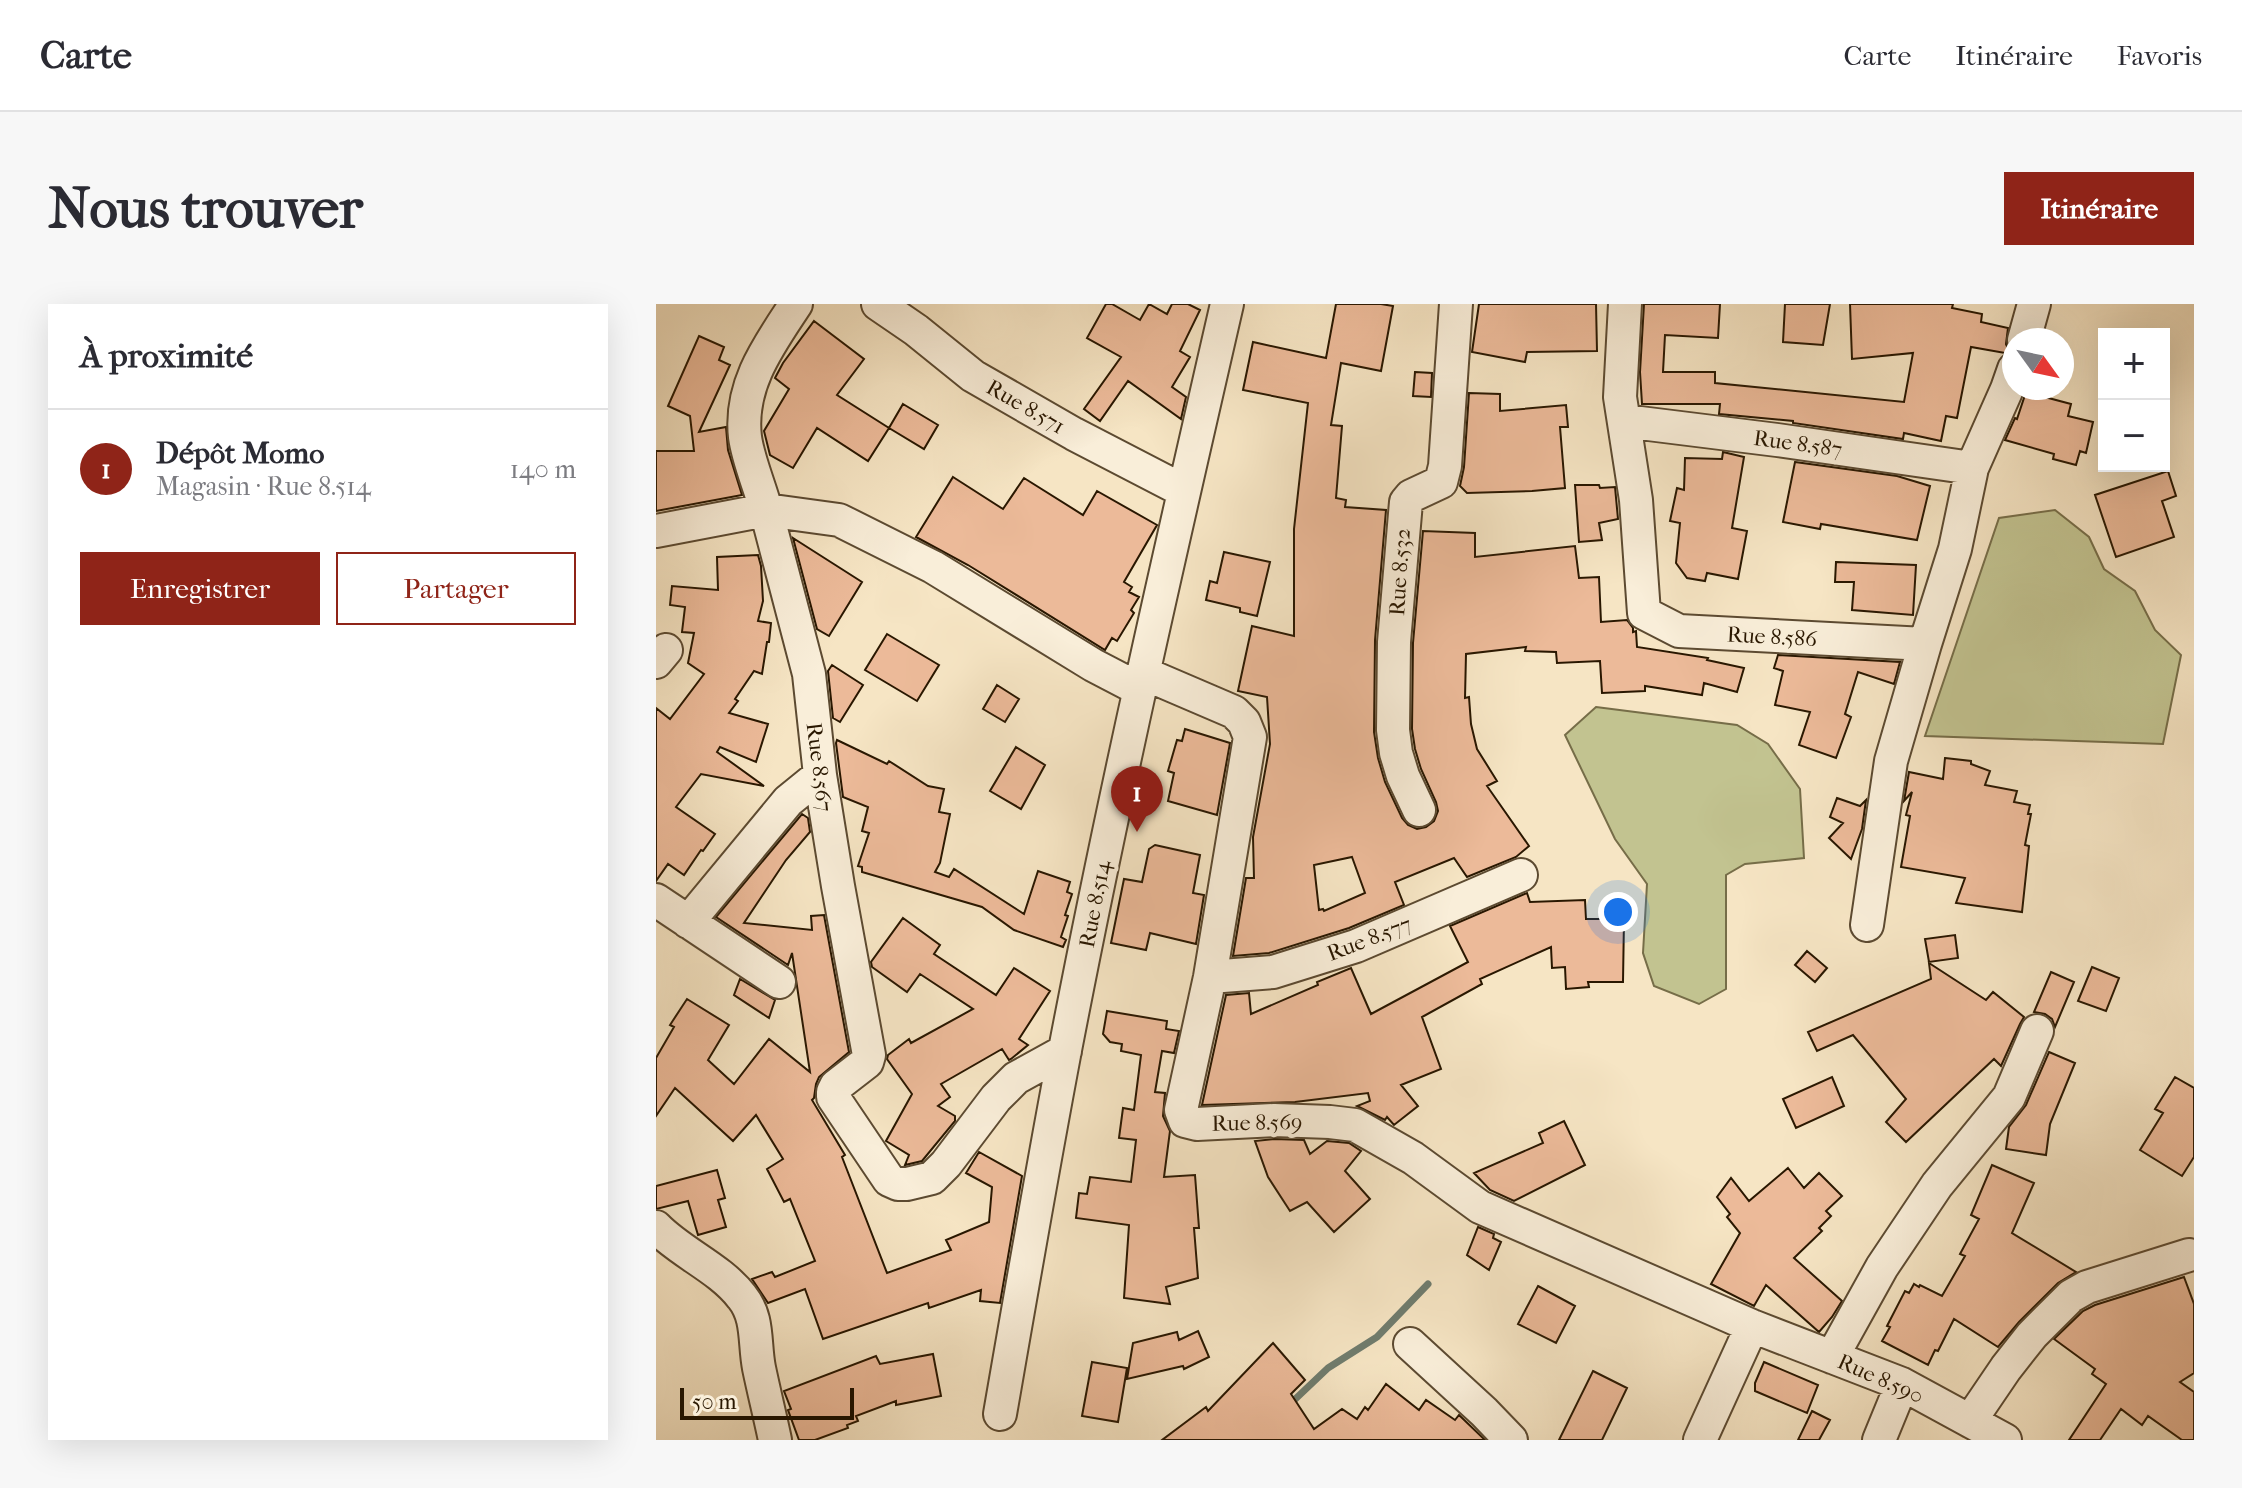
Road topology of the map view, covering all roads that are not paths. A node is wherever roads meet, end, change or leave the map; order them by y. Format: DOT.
graph roads {
  1 [pos="796,304"];
  2 [pos="878,304"];
  3 [pos="1456,304"];
  4 [pos="1625,304"];
  5 [pos="2034,304"];
  6 [pos="1222,306"];
  7 [pos="2027,328"];
  8 [pos="2002,400"];
  9 [pos="1624,421"];
  10 [pos="1972,468"];
  11 [pos="1184,491"];
  12 [pos="766,510"];
  13 [pos="656,531"];
  14 [pos="1925,644"];
  15 [pos="1141,681"];
  16 [pos="820,775"];
  17 [pos="1419,810"];
  18 [pos="1521,875"];
  19 [pos="656,900"];
  20 [pos="688,922"];
  21 [pos="1867,925"];
  22 [pos="1210,977"];
  23 [pos="779,982"];
  24 [pos="2037,1031"];
  25 [pos="1065,1051"];
  26 [pos="656,1227"];
  27 [pos="2192,1258"];
  28 [pos="1752,1326"];
  29 [pos="1410,1344"];
  30 [pos="1832,1357"];
  31 [pos="1902,1384"];
  32 [pos="1000,1414"];
  33 [pos="1970,1421"];
  34 [pos="775,1440"];
  35 [pos="1511,1440"];
  36 [pos="1700,1440"];
  37 [pos="1879,1440"];
  38 [pos="2005,1440"];
  1 -- 12 [label="street, Rue 8.567"];
  2 -- 11 [label="street, Rue 8.571"];
  3 -- 17 [label="street, Rue 8.532"];
  4 -- 9 [label="street, Rue 8.586"];
  5 -- 7 [label="street"];
  6 -- 11 [label="street, Rue 8.514"];
  8 -- 10 [label="street"];
  9 -- 10 [label="street, Rue 8.587"];
  9 -- 14 [label="street, Rue 8.586"];
  10 -- 14 [label="street"];
  11 -- 15 [label="street, Rue 8.514"];
  12 -- 13 [label="street"];
  12 -- 15 [label="street"];
  12 -- 16 [label="street, Rue 8.567"];
  14 -- 21 [label="street"];
  15 -- 22 [label="street, Rue 8.569"];
  15 -- 25 [label="street, Rue 8.514"];
  16 -- 20 [label="street"];
  16 -- 25 [label="street, Rue 8.567"];
  18 -- 22 [label="street, Rue 8.577"];
  19 -- 20 [label="street"];
  20 -- 23 [label="street"];
  22 -- 28 [label="street, Rue 8.569"];
  24 -- 30 [label="street"];
  25 -- 32 [label="street, Rue 8.514"];
  26 -- 34 [label="street"];
  27 -- 33 [label="street"];
  28 -- 30 [label="street, Rue 8.590"];
  28 -- 36 [label="street"];
  29 -- 35 [label="street"];
  30 -- 31 [label="street, Rue 8.590"];
  31 -- 33 [label="street, Rue 8.590"];
  31 -- 37 [label="street"];
  33 -- 38 [label="street, Rue 8.590"];
}
